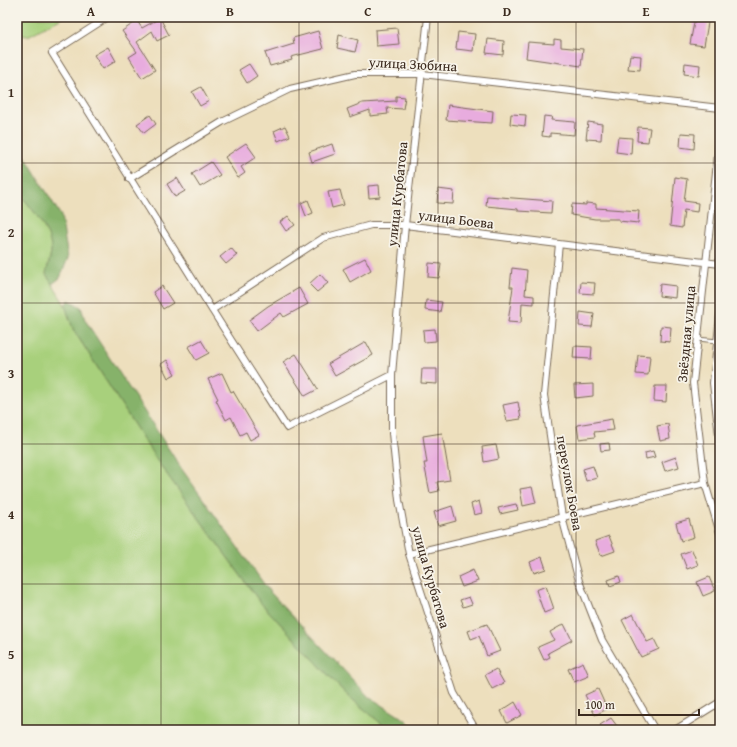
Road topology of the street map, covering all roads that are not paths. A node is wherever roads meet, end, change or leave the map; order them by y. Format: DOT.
graph roads {
  1 [pos="108,17"];
  2 [pos="428,17"];
  3 [pos="422,74"];
  4 [pos="720,108"];
  5 [pos="720,135"];
  6 [pos="129,179"];
  7 [pos="405,225"];
  8 [pos="559,244"];
  9 [pos="705,262"];
  10 [pos="720,264"];
  11 [pos="212,310"];
  12 [pos="720,316"];
  13 [pos="697,339"];
  14 [pos="718,341"];
  15 [pos="392,375"];
  16 [pos="720,445"];
  17 [pos="705,483"];
  18 [pos="562,518"];
  19 [pos="720,533"];
  20 [pos="409,554"];
  21 [pos="720,702"];
  22 [pos="476,730"];
  23 [pos="655,730"];
  24 [pos="675,730"];
  1 -- 6 [label="street"];
  2 -- 3 [label="street, улица Курбатова"];
  3 -- 4 [label="street, улица Зюбина"];
  3 -- 6 [label="street, улица Зюбина"];
  3 -- 7 [label="street, улица Курбатова"];
  5 -- 9 [label="street, Звёздная улица"];
  6 -- 11 [label="street"];
  7 -- 8 [label="street, улица Боева"];
  7 -- 11 [label="street, улица Боева"];
  7 -- 15 [label="street, улица Курбатова"];
  8 -- 9 [label="street, улица Боева"];
  8 -- 18 [label="street, переулок Боева"];
  9 -- 10 [label="street, улица Боева"];
  9 -- 13 [label="street, Звёздная улица"];
  11 -- 15 [label="street"];
  12 -- 14 [label="street"];
  13 -- 14 [label="lane"];
  13 -- 17 [label="street, Звёздная улица"];
  14 -- 16 [label="street"];
  15 -- 20 [label="street, улица Курбатова"];
  17 -- 18 [label="street"];
  17 -- 19 [label="street, Звёздная улица"];
  18 -- 20 [label="street"];
  18 -- 23 [label="street, переулок Боева"];
  20 -- 22 [label="street, улица Курбатова"];
  21 -- 24 [label="street"];
}
